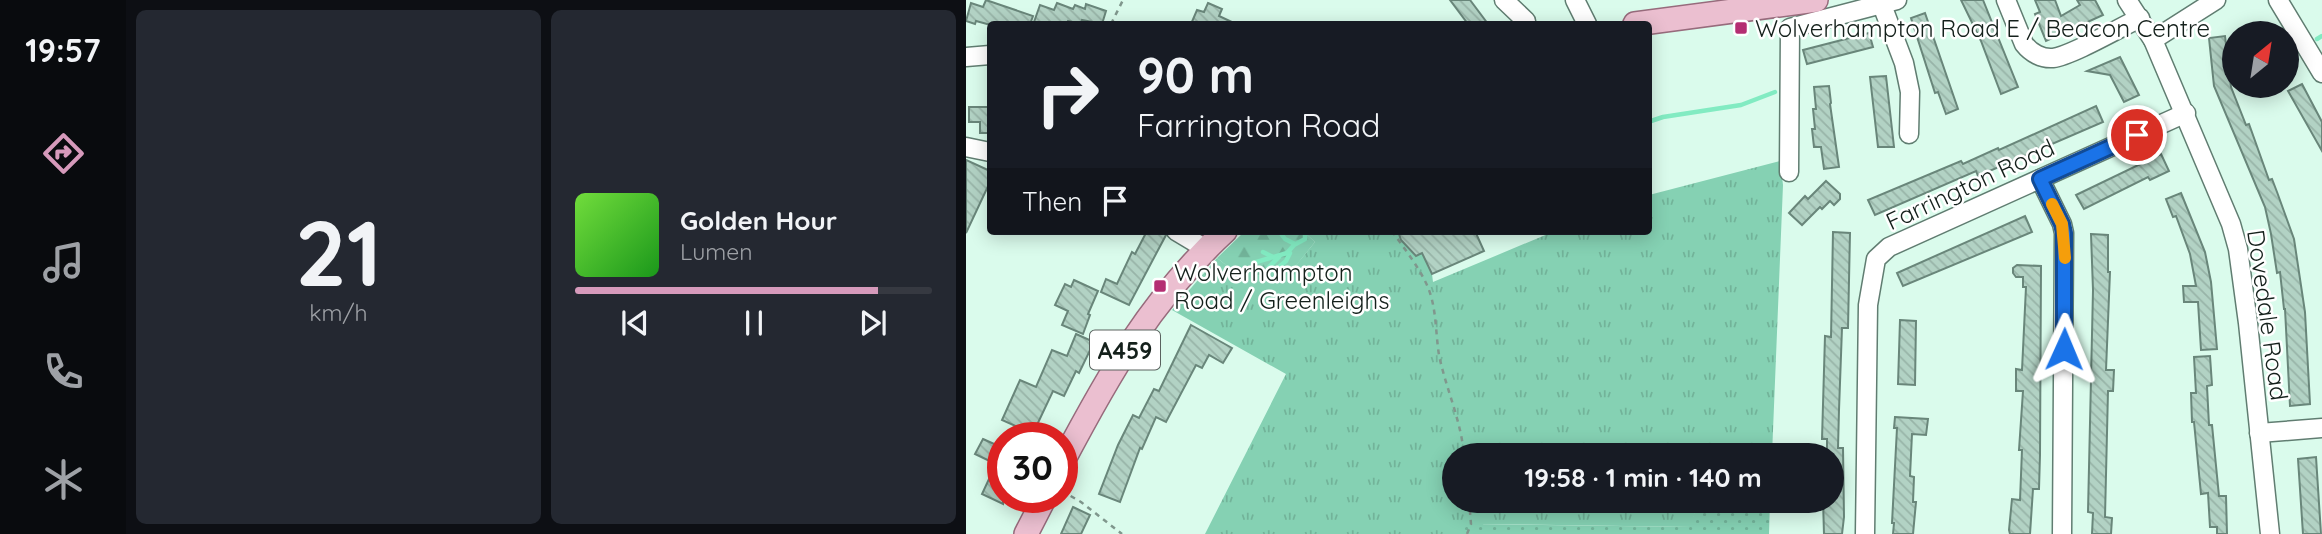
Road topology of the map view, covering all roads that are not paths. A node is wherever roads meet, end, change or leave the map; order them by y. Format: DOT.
graph roads {
  1 [pos="1504,0"];
  2 [pos="1575,0"];
  3 [pos="1816,0"];
  4 [pos="2006,0"];
  5 [pos="2127,0"];
  6 [pos="2216,0"];
  7 [pos="2278,0"];
  8 [pos="1890,2"];
  9 [pos="1734,6"];
  10 [pos="2140,18"];
  11 [pos="1526,21"];
  12 [pos="1586,21"];
  13 [pos="1652,21"];
  14 [pos="2153,40"];
  15 [pos="987,55"];
  16 [pos="966,57"];
  17 [pos="2322,73"];
  18 [pos="2186,113"];
  19 [pos="1909,134"];
  20 [pos="966,147"];
  21 [pos="987,151"];
  22 [pos="1789,172"];
  23 [pos="2040,179"];
  24 [pos="1183,235"];
  25 [pos="1221,235"];
  26 [pos="1206,249"];
  27 [pos="2322,428"];
  28 [pos="1078,433"];
  29 [pos="2259,433"];
  30 [pos="1037,513"];
  31 [pos="1026,534"];
  32 [pos="1865,534"];
  33 [pos="2062,534"];
  34 [pos="2270,534"];
  1 -- 11 [label="street"];
  2 -- 12 [label="street"];
  3 -- 9 [label="main road"];
  4 -- 10 [label="street"];
  5 -- 10 [label="street, Dovedale Road"];
  6 -- 14 [label="street"];
  7 -- 17 [label="street"];
  8 -- 19 [label="street"];
  8 -- 22 [label="street"];
  9 -- 13 [label="main road"];
  10 -- 14 [label="street, Dovedale Road"];
  14 -- 18 [label="street, Dovedale Road"];
  15 -- 16 [label="street"];
  18 -- 23 [label="street, Farrington Road"];
  18 -- 29 [label="street, Dovedale Road"];
  20 -- 21 [label="street"];
  23 -- 32 [label="street, Farrington Road"];
  23 -- 33 [label="street"];
  24 -- 26 [label="street"];
  25 -- 26 [label="main road, A459"];
  26 -- 28 [label="main road, A459"];
  27 -- 29 [label="street"];
  29 -- 34 [label="street, Dovedale Road"];
  30 -- 31 [label="main road"];
}
